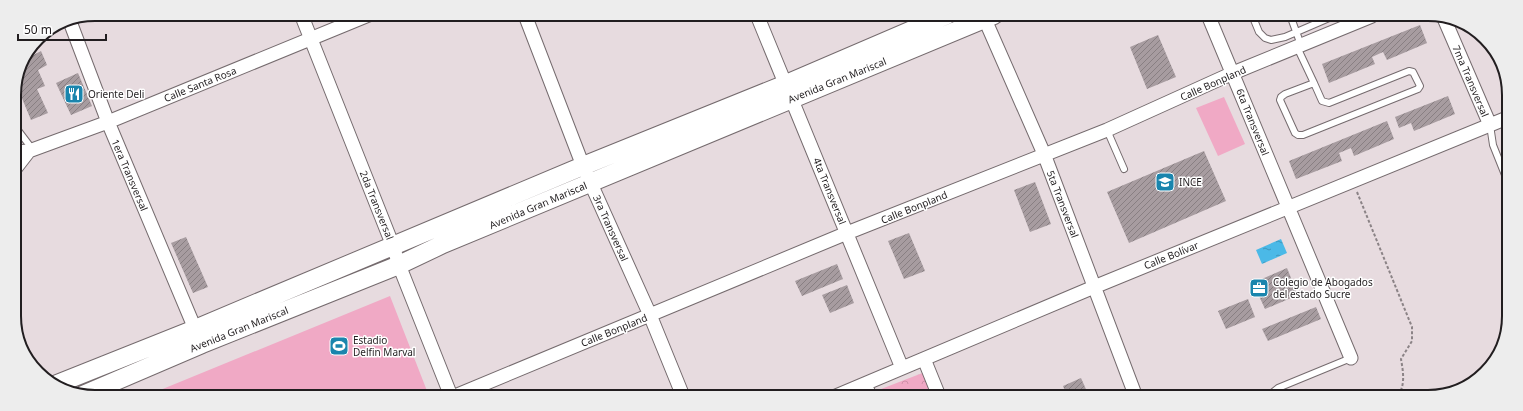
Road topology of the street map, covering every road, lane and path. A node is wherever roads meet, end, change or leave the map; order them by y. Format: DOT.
graph roads {
  1 [pos="303,21"];
  2 [pos="354,21"];
  3 [pos="528,21"];
  4 [pos="760,21"];
  5 [pos="935,21"];
  6 [pos="975,21"];
  7 [pos="990,21"];
  8 [pos="1211,21"];
  9 [pos="1254,21"];
  10 [pos="1292,21"];
  11 [pos="1323,21"];
  12 [pos="1360,21"];
  13 [pos="1446,23"];
  14 [pos="71,26"];
  15 [pos="1296,31"];
  16 [pos="311,39"];
  17 [pos="1299,46"];
  18 [pos="1233,73"];
  19 [pos="1314,83"];
  20 [pos="789,91"];
  21 [pos="1502,120"];
  22 [pos="108,122"];
  23 [pos="1490,125"];
  24 [pos="1107,130"];
  25 [pos="21,135"];
  26 [pos="31,150"];
  27 [pos="21,151"];
  28 [pos="1044,154"];
  29 [pos="21,162"];
  30 [pos="584,166"];
  31 [pos="1502,168"];
  32 [pos="1124,169"];
  33 [pos="1352,181"];
  34 [pos="591,183"];
  35 [pos="1288,207"];
  36 [pos="847,234"];
  37 [pos="393,246"];
  38 [pos="399,265"];
  39 [pos="1094,287"];
  40 [pos="650,315"];
  41 [pos="198,336"];
  42 [pos="1351,358"];
  43 [pos="924,359"];
  44 [pos="902,368"];
  45 [pos="62,382"];
  46 [pos="93,390"];
  47 [pos="449,390"];
  48 [pos="469,390"];
  49 [pos="681,390"];
  50 [pos="868,390"];
  51 [pos="937,390"];
  52 [pos="1134,390"];
  53 [pos="1276,390"];
  54 [pos="1400,390"];
  1 -- 16 [label="street, 2da Transversal"];
  2 -- 16 [label="street, Calle Santa Rosa"];
  3 -- 30 [label="street, 3ra Transversal"];
  4 -- 20 [label="street, 4ta Transversal"];
  5 -- 20 [label="street, Avenida Gran Mariscal"];
  6 -- 20 [label="street, Avenida Gran Mariscal"];
  7 -- 28 [label="street, 5ta Transversal"];
  8 -- 18 [label="street, 6ta Transversal"];
  9 -- 15 [label="lane"];
  10 -- 15 [label="lane"];
  11 -- 15 [label="lane"];
  12 -- 17 [label="street, Calle Bonpland"];
  13 -- 23 [label="street, 7ma Transversal"];
  14 -- 22 [label="street, 1era Transversal"];
  15 -- 17 [label="lane"];
  16 -- 22 [label="street, Calle Santa Rosa"];
  16 -- 37 [label="street, 2da Transversal"];
  17 -- 18 [label="street, Calle Bonpland"];
  17 -- 19 [label="lane"];
  18 -- 24 [label="street, Calle Bonpland"];
  18 -- 35 [label="street, 6ta Transversal"];
  19 -- 19 [label="lane"];
  20 -- 30 [label="street, Avenida Gran Mariscal"];
  20 -- 34 [label="street, Avenida Gran Mariscal"];
  20 -- 36 [label="street, 4ta Transversal"];
  21 -- 23 [label="street, Calle Bolívar"];
  22 -- 26 [label="street, Calle Santa Rosa"];
  22 -- 41 [label="street, 1era Transversal"];
  23 -- 31 [label="lane"];
  23 -- 33 [label="street, Calle Bolívar"];
  24 -- 28 [label="street, Calle Bonpland"];
  24 -- 32 [label="lane"];
  25 -- 26 [label="lane"];
  26 -- 27 [label="street, Calle Santa Rosa"];
  26 -- 29 [label="street"];
  28 -- 36 [label="street, Calle Bonpland"];
  28 -- 39 [label="street, 5ta Transversal"];
  30 -- 34 [label="street, 3ra Transversal"];
  30 -- 37 [label="street, Avenida Gran Mariscal"];
  33 -- 35 [label="street, Calle Bolívar"];
  33 -- 54 [label="path"];
  34 -- 38 [label="street, Avenida Gran Mariscal"];
  34 -- 40 [label="street, 3ra Transversal"];
  35 -- 39 [label="street, Calle Bolívar"];
  35 -- 42 [label="street, 6ta Transversal"];
  36 -- 40 [label="street, Calle Bonpland"];
  36 -- 44 [label="street, 4ta Transversal"];
  37 -- 38 [label="street, 2da Transversal"];
  37 -- 41 [label="street, Avenida Gran Mariscal"];
  38 -- 41 [label="street, Avenida Gran Mariscal"];
  38 -- 47 [label="street, 2da Transversal"];
  39 -- 43 [label="street, Calle Bolívar"];
  39 -- 52 [label="street, 5ta Transversal"];
  40 -- 48 [label="street, Calle Bonpland"];
  40 -- 49 [label="street, 3ra Transversal"];
  41 -- 45 [label="street, Avenida Gran Mariscal"];
  41 -- 46 [label="street, Avenida Gran Mariscal"];
  42 -- 53 [label="lane"];
  43 -- 44 [label="street, Calle Bolívar"];
  43 -- 51 [label="street"];
  44 -- 50 [label="street, Calle Bolívar"];
}
